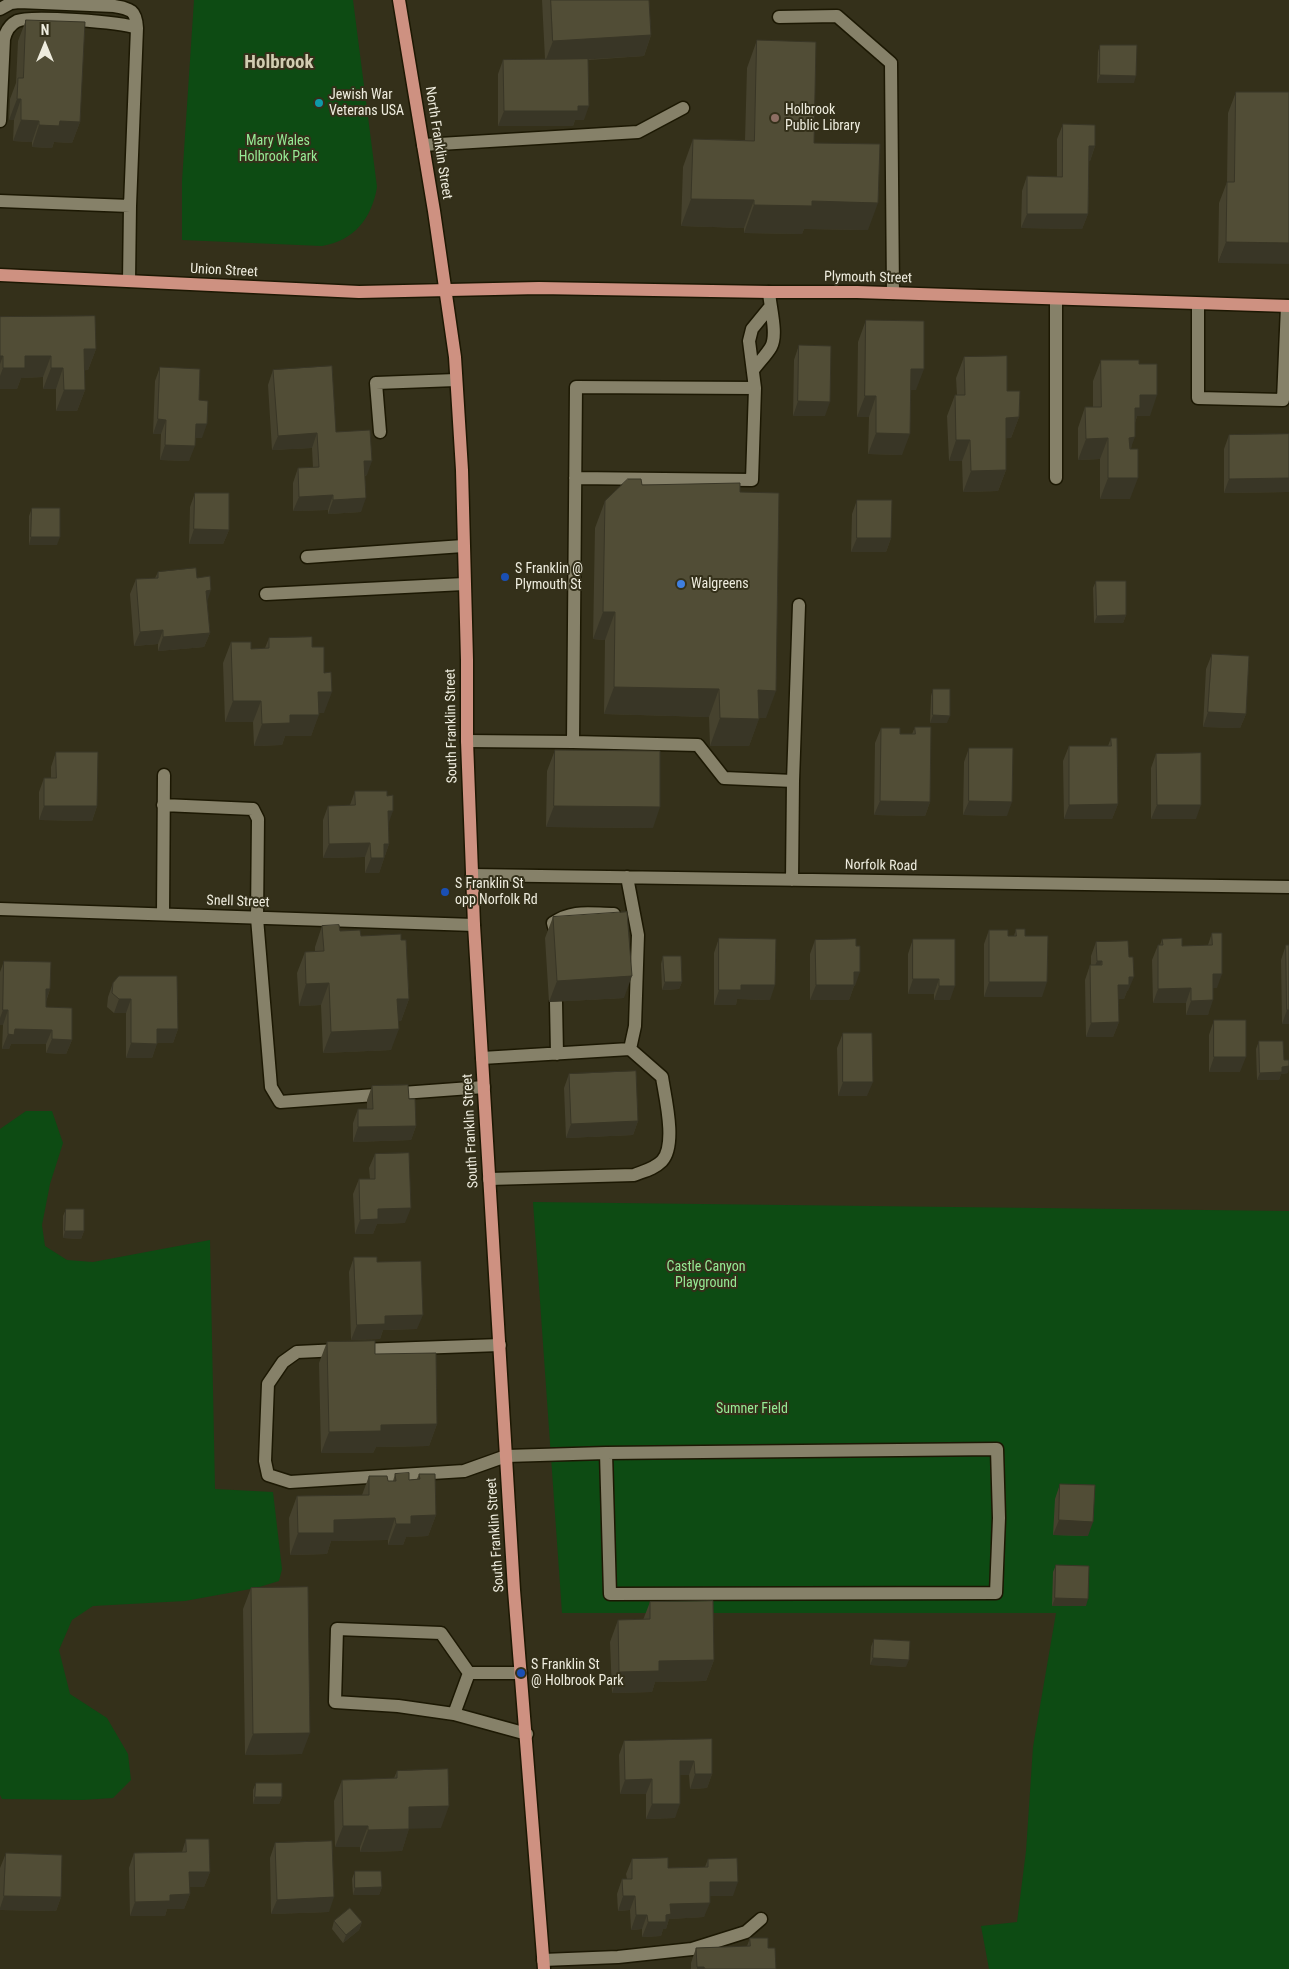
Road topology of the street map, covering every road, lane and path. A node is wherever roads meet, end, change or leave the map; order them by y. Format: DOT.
graph roads {
  1 [pos="399,0"];
  2 [pos="0,9"];
  3 [pos="779,17"];
  4 [pos="137,28"];
  5 [pos="683,108"];
  6 [pos="0,121"];
  7 [pos="423,145"];
  8 [pos="0,201"];
  9 [pos="130,206"];
  10 [pos="0,275"];
  11 [pos="129,282"];
  12 [pos="446,290"];
  13 [pos="770,292"];
  14 [pos="893,293"];
  15 [pos="1056,299"];
  16 [pos="1198,304"];
  17 [pos="1288,306"];
  18 [pos="770,307"];
  19 [pos="754,368"];
  20 [pos="456,380"];
  21 [pos="755,388"];
  22 [pos="380,432"];
  23 [pos="575,478"];
  24 [pos="1056,478"];
  25 [pos="463,546"];
  26 [pos="307,556"];
  27 [pos="464,584"];
  28 [pos="266,594"];
  29 [pos="800,605"];
  30 [pos="466,741"];
  31 [pos="573,742"];
  32 [pos="164,775"];
  33 [pos="794,780"];
  34 [pos="163,805"];
  35 [pos="472,875"];
  36 [pos="627,877"];
  37 [pos="792,880"];
  38 [pos="1289,887"];
  39 [pos="0,909"];
  40 [pos="163,914"];
  41 [pos="634,915"];
  42 [pos="257,918"];
  43 [pos="474,925"];
  44 [pos="555,937"];
  45 [pos="556,1002"];
  46 [pos="630,1049"];
  47 [pos="557,1054"];
  48 [pos="482,1058"];
  49 [pos="484,1087"];
  50 [pos="489,1179"];
  51 [pos="500,1345"];
  52 [pos="606,1453"];
  53 [pos="506,1456"];
  54 [pos="469,1673"];
  55 [pos="521,1673"];
  56 [pos="454,1714"];
  57 [pos="527,1734"];
  58 [pos="761,1919"];
  59 [pos="543,1964"];
  1 -- 7 [label="main road, North Franklin Street"];
  2 -- 4 [label="street"];
  3 -- 14 [label="street"];
  4 -- 6 [label="street"];
  4 -- 9 [label="street"];
  5 -- 7 [label="street"];
  7 -- 12 [label="main road, North Franklin Street"];
  8 -- 9 [label="street"];
  9 -- 11 [label="street"];
  10 -- 11 [label="main road, Union Street"];
  11 -- 12 [label="main road, Union Street"];
  12 -- 13 [label="main road, Plymouth Street"];
  12 -- 20 [label="main road, South Franklin Street"];
  13 -- 14 [label="main road, Plymouth Street"];
  13 -- 18 [label="street"];
  14 -- 15 [label="main road, Plymouth Street"];
  15 -- 16 [label="main road, Plymouth Street"];
  15 -- 24 [label="street"];
  16 -- 17 [label="main road, Plymouth Street"];
  16 -- 17 [label="street"];
  18 -- 19 [label="street"];
  18 -- 19 [label="street"];
  19 -- 21 [label="street"];
  20 -- 22 [label="street"];
  20 -- 25 [label="main road, South Franklin Street"];
  21 -- 23 [label="street"];
  21 -- 23 [label="street"];
  23 -- 31 [label="street"];
  25 -- 26 [label="street"];
  25 -- 27 [label="main road, South Franklin Street"];
  27 -- 28 [label="street"];
  27 -- 30 [label="main road, South Franklin Street"];
  29 -- 33 [label="street"];
  30 -- 31 [label="street"];
  30 -- 35 [label="main road, South Franklin Street"];
  31 -- 33 [label="street"];
  32 -- 34 [label="street"];
  33 -- 37 [label="street"];
  34 -- 40 [label="street"];
  34 -- 42 [label="street"];
  35 -- 36 [label="street, Norfolk Road"];
  35 -- 43 [label="main road, South Franklin Street"];
  36 -- 37 [label="street, Norfolk Road"];
  36 -- 41 [label="street"];
  37 -- 38 [label="street, Norfolk Road"];
  39 -- 40 [label="street, Snell Street"];
  40 -- 42 [label="street, Snell Street"];
  41 -- 44 [label="street"];
  41 -- 46 [label="street"];
  42 -- 43 [label="street, Snell Street"];
  42 -- 49 [label="street"];
  43 -- 48 [label="main road, South Franklin Street"];
  45 -- 47 [label="street"];
  46 -- 47 [label="street"];
  46 -- 50 [label="street"];
  47 -- 48 [label="street"];
  48 -- 49 [label="main road, South Franklin Street"];
  49 -- 50 [label="main road, South Franklin Street"];
  50 -- 51 [label="main road, South Franklin Street"];
  51 -- 53 [label="main road, South Franklin Street"];
  51 -- 53 [label="street"];
  52 -- 52 [label="street"];
  52 -- 53 [label="street"];
  53 -- 55 [label="main road, South Franklin Street"];
  54 -- 55 [label="street"];
  54 -- 56 [label="street"];
  54 -- 56 [label="street"];
  55 -- 57 [label="main road, South Franklin Street"];
  56 -- 57 [label="street"];
  57 -- 59 [label="main road, South Franklin Street"];
  58 -- 59 [label="street"];
}
